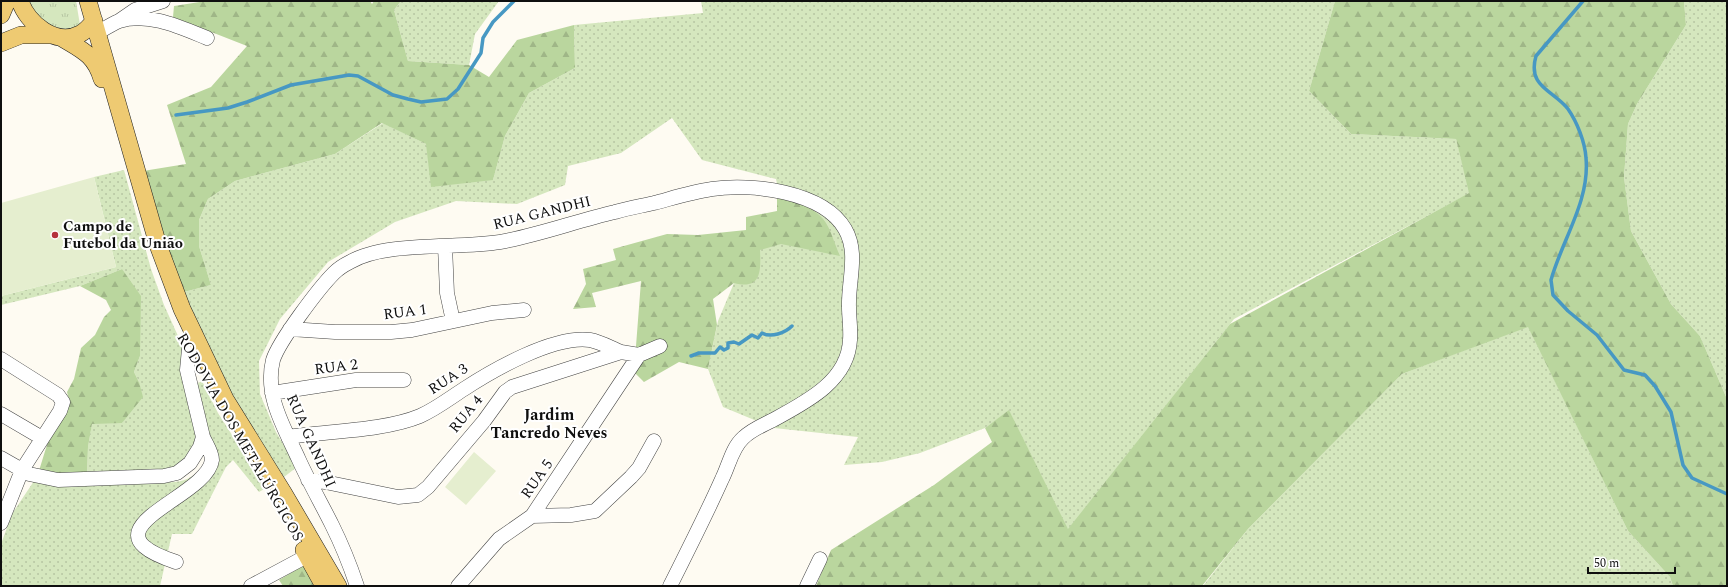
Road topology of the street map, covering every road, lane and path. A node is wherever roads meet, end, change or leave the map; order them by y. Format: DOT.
graph roads {
  1 [pos="7,1"];
  2 [pos="20,1"];
  3 [pos="88,1"];
  4 [pos="163,1"];
  5 [pos="1,15"];
  6 [pos="119,22"];
  7 [pos="95,27"];
  8 [pos="56,36"];
  9 [pos="207,38"];
  10 [pos="1,43"];
  11 [pos="445,246"];
  12 [pos="524,310"];
  13 [pos="453,321"];
  14 [pos="290,329"];
  15 [pos="660,346"];
  16 [pos="188,349"];
  17 [pos="621,352"];
  18 [pos="639,355"];
  19 [pos="1,359"];
  20 [pos="404,380"];
  21 [pos="272,393"];
  22 [pos="1,414"];
  23 [pos="203,437"];
  24 [pos="288,437"];
  25 [pos="42,438"];
  26 [pos="654,441"];
  27 [pos="1,458"];
  28 [pos="22,470"];
  29 [pos="308,480"];
  30 [pos="5,505"];
  31 [pos="532,516"];
  32 [pos="1,523"];
  33 [pos="307,556"];
  34 [pos="820,559"];
  35 [pos="176,562"];
  36 [pos="251,586"];
  37 [pos="324,586"];
  38 [pos="338,586"];
  39 [pos="358,586"];
  40 [pos="458,586"];
  41 [pos="670,586"];
  42 [pos="807,586"];
  1 -- 5 [label="main road"];
  2 -- 8 [label="main road, RODOVIA DOS METALÚRGICOS"];
  3 -- 7 [label="main road, RODOVIA DOS METALÚRGICOS"];
  4 -- 6 [label="street"];
  6 -- 7 [label="street"];
  6 -- 9 [label="street"];
  7 -- 8 [label="main road"];
  7 -- 38 [label="main road, RODOVIA DOS METALÚRGICOS"];
  8 -- 10 [label="main road"];
  8 -- 16 [label="main road, RODOVIA DOS METALÚRGICOS"];
  11 -- 13 [label="street"];
  11 -- 14 [label="street, RUA GANDHI"];
  11 -- 41 [label="street, RUA GANDHI"];
  12 -- 13 [label="street, RUA 1"];
  13 -- 14 [label="street, RUA 1"];
  14 -- 21 [label="street, RUA GANDHI"];
  15 -- 18 [label="street"];
  16 -- 23 [label="street"];
  16 -- 33 [label="main road, RODOVIA DOS METALÚRGICOS"];
  17 -- 18 [label="street, RUA 4"];
  17 -- 24 [label="street, RUA 3"];
  17 -- 29 [label="street, RUA 4"];
  18 -- 31 [label="street, RUA 5"];
  19 -- 25 [label="street"];
  20 -- 21 [label="street, RUA 2"];
  21 -- 24 [label="street, RUA GANDHI"];
  22 -- 25 [label="street"];
  23 -- 28 [label="street"];
  23 -- 35 [label="street"];
  24 -- 29 [label="street, RUA GANDHI"];
  25 -- 28 [label="street"];
  26 -- 31 [label="street"];
  27 -- 28 [label="street"];
  28 -- 30 [label="street"];
  29 -- 39 [label="street, RUA GANDHI"];
  30 -- 32 [label="street"];
  31 -- 40 [label="street, RUA 5"];
  33 -- 36 [label="street"];
  33 -- 37 [label="main road, RODOVIA DOS METALÚRGICOS"];
  34 -- 42 [label="street"];
}
